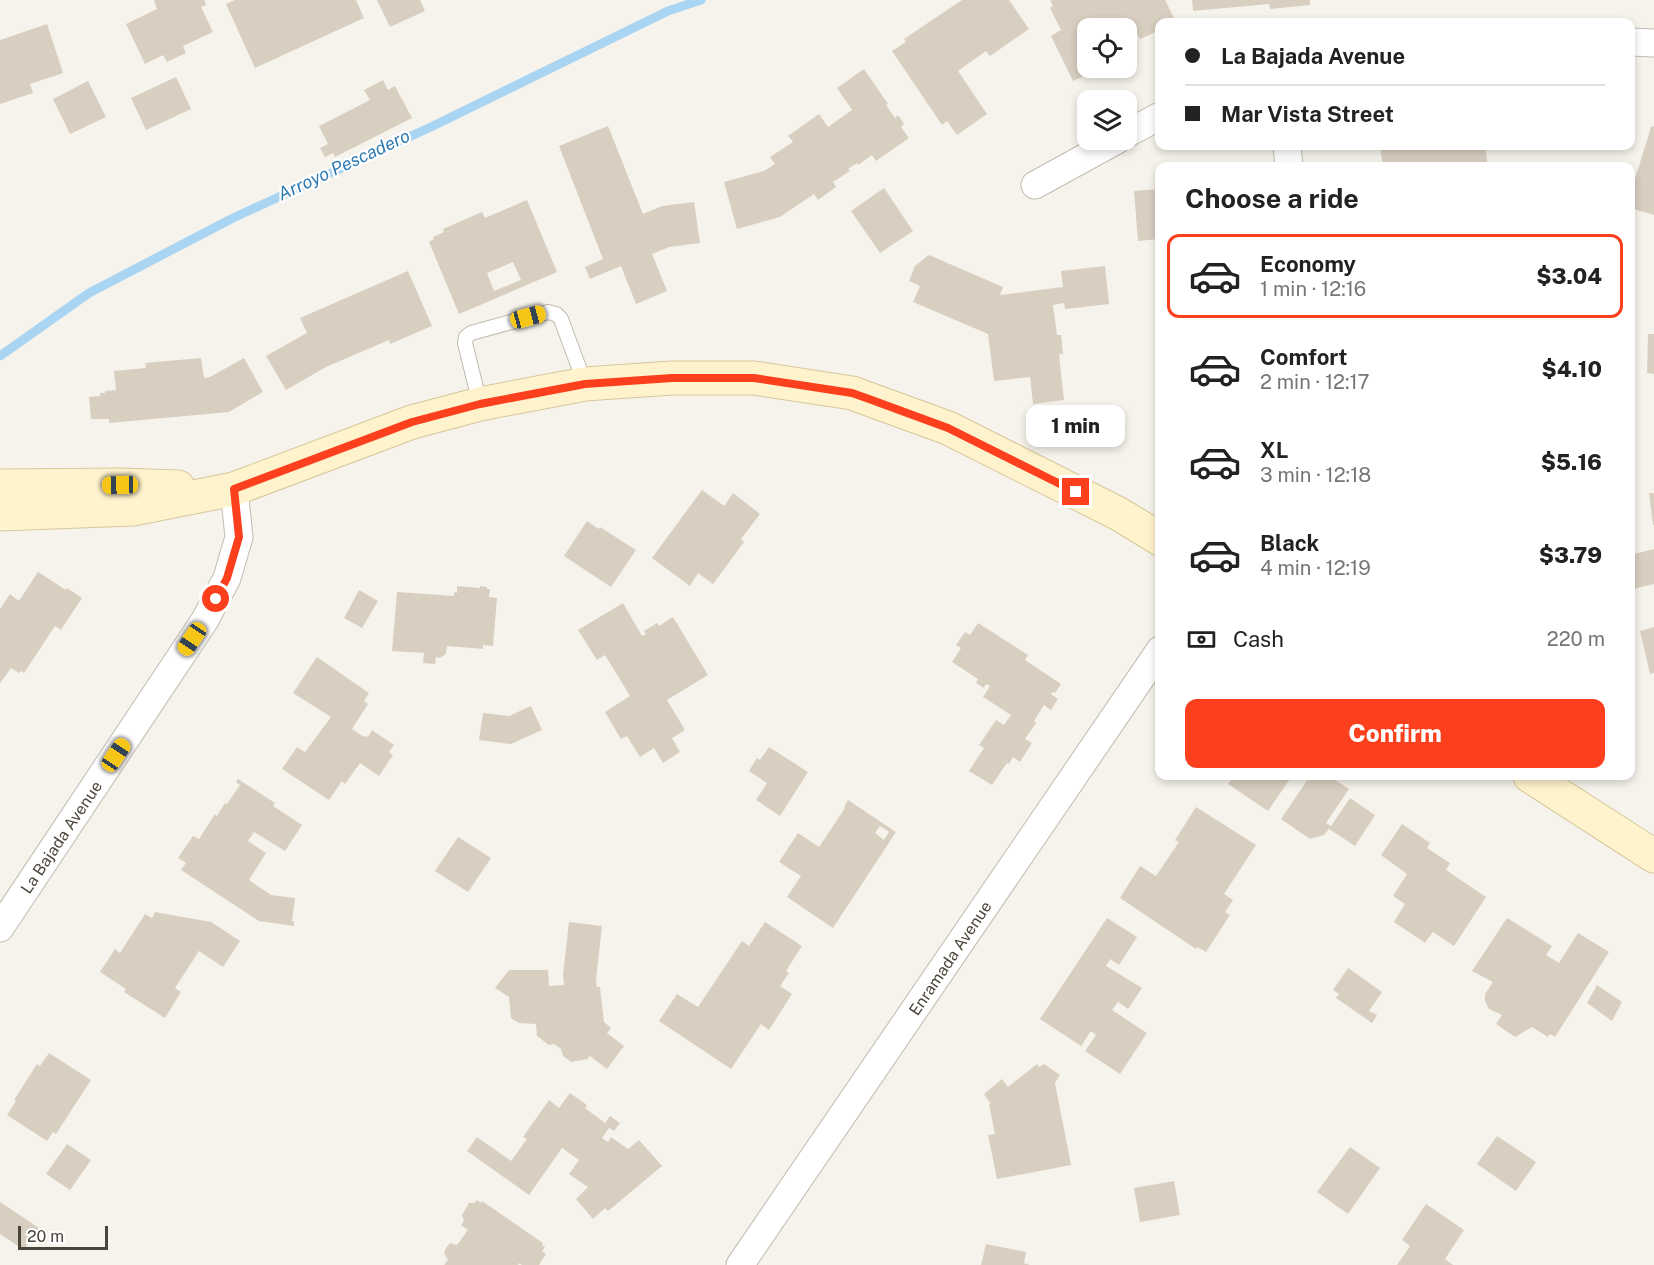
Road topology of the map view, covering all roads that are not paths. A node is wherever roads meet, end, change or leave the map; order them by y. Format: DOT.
graph roads {
  1 [pos="1635,42"];
  2 [pos="1654,43"];
  3 [pos="1155,119"];
  4 [pos="1137,128"];
  5 [pos="1099,150"];
  6 [pos="1035,185"];
  7 [pos="585,384"];
  8 [pos="480,404"];
  9 [pos="0,486"];
  10 [pos="234,489"];
  11 [pos="0,514"];
  12 [pos="1155,536"];
  13 [pos="1155,657"];
  14 [pos="1536,780"];
  15 [pos="1654,856"];
  16 [pos="0,928"];
  17 [pos="740,1265"];
  1 -- 2 [label="street"];
  3 -- 4 [label="street"];
  5 -- 6 [label="street"];
  7 -- 8 [label="street"];
  7 -- 8 [label="lane"];
  7 -- 12 [label="street"];
  8 -- 10 [label="street"];
  9 -- 10 [label="street"];
  10 -- 11 [label="street"];
  10 -- 16 [label="street, La Bajada Avenue"];
  13 -- 17 [label="street, Enramada Avenue"];
  14 -- 15 [label="street"];
}
